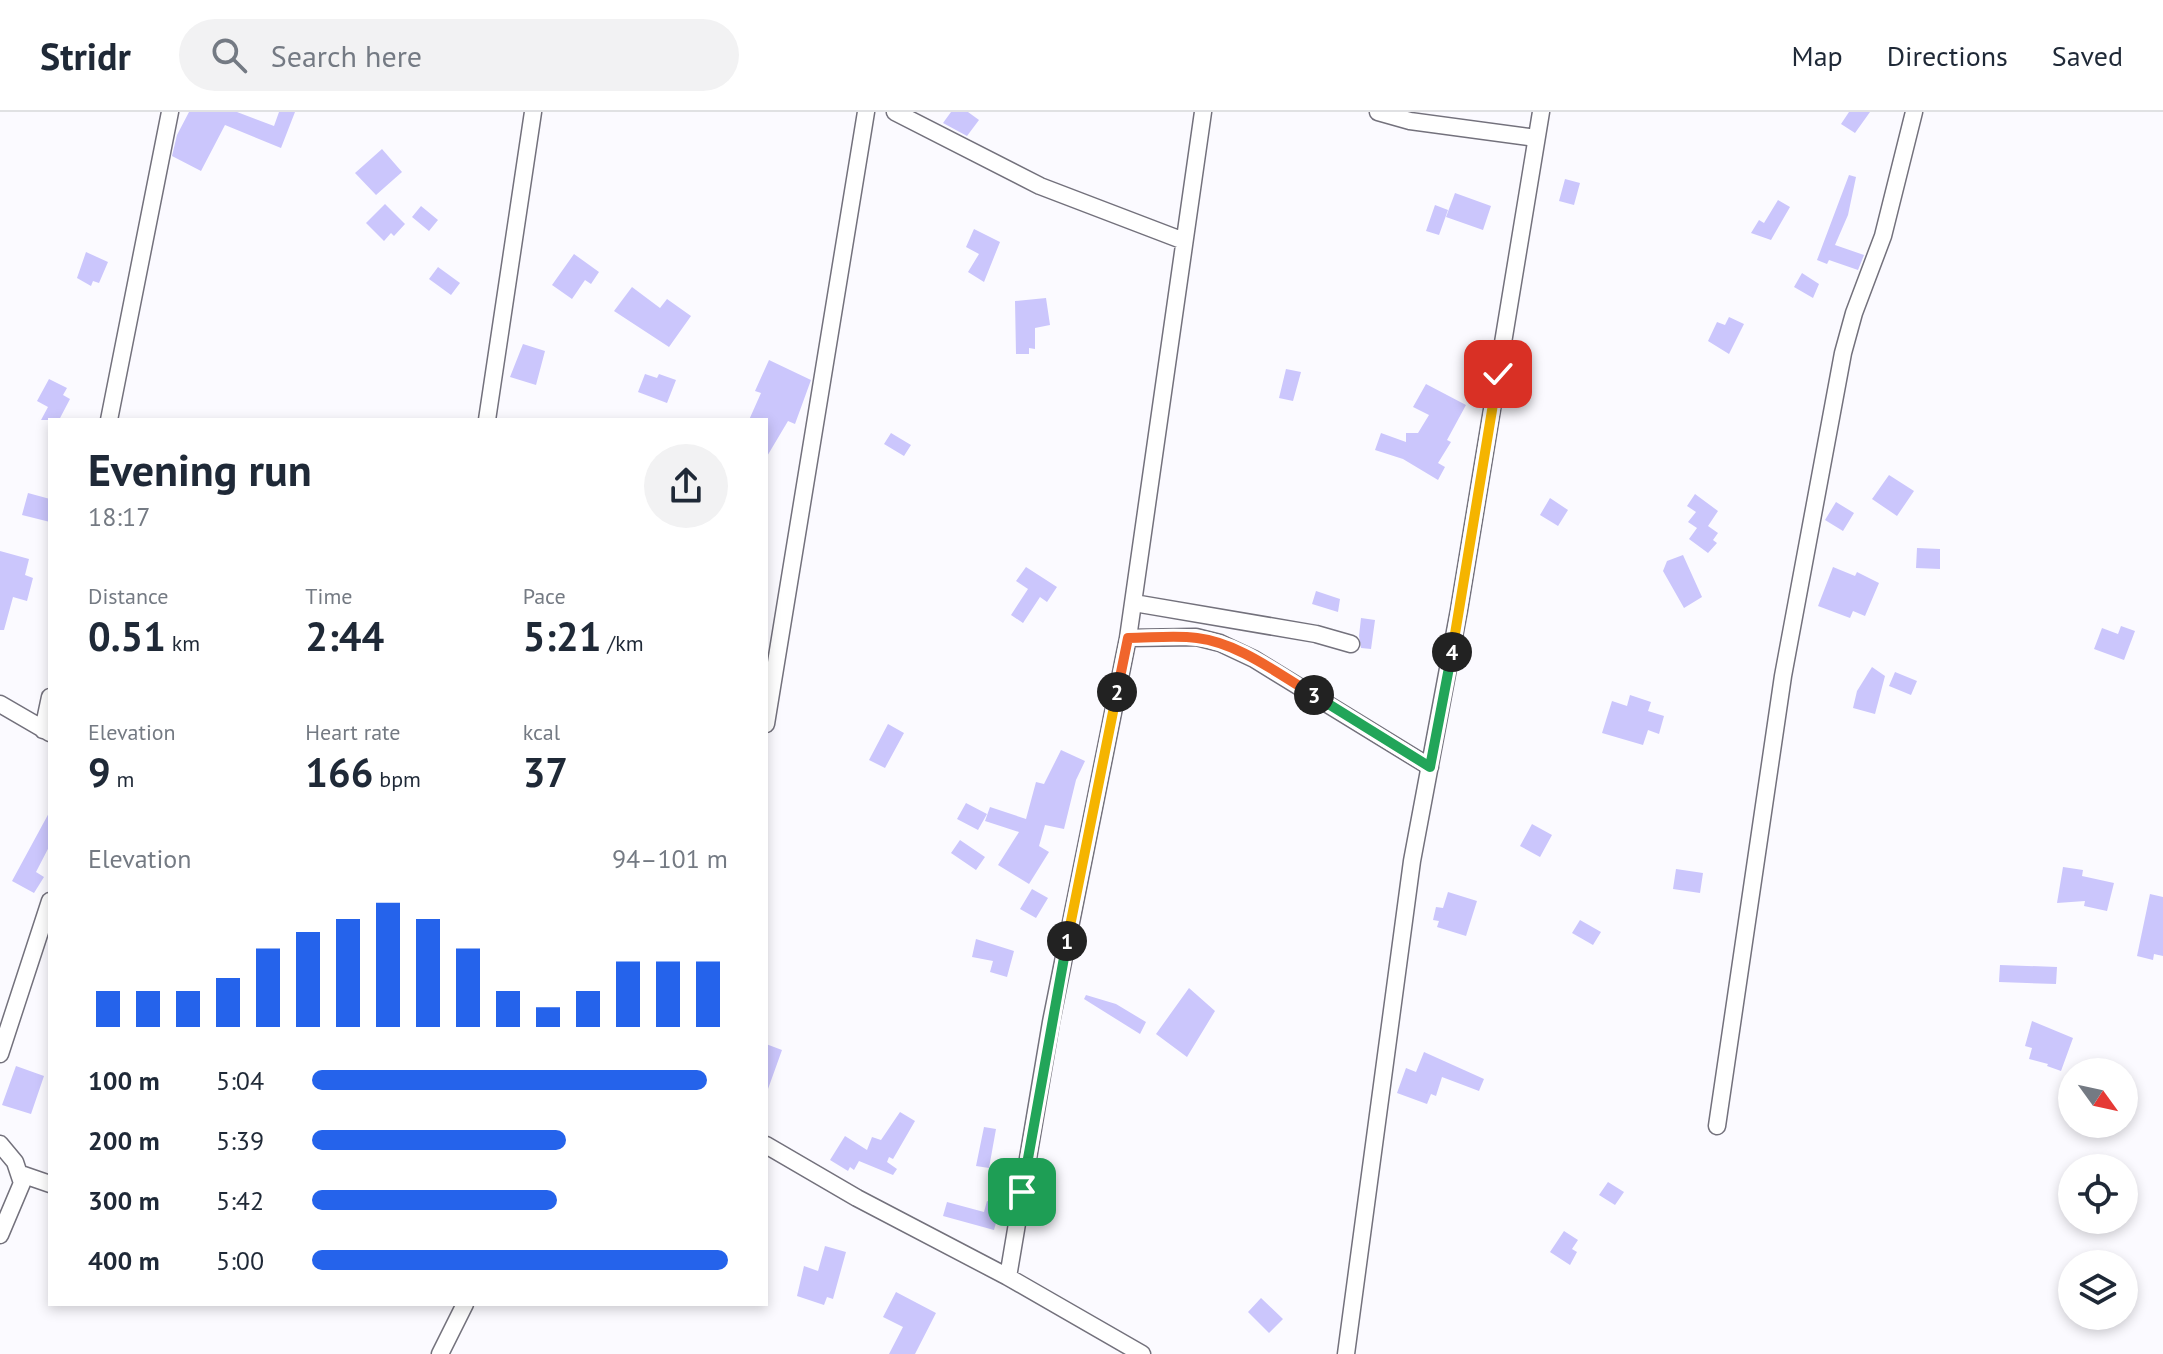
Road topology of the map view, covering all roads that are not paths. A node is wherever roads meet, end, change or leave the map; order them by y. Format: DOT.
graph roads {
  1 [pos="170,112"];
  2 [pos="533,112"];
  3 [pos="866,112"];
  4 [pos="895,112"];
  5 [pos="1203,112"];
  6 [pos="1378,112"];
  7 [pos="1541,112"];
  8 [pos="1914,112"];
  9 [pos="1536,138"];
  10 [pos="1184,241"];
  11 [pos="109,418"];
  12 [pos="487,418"];
  13 [pos="1134,603"];
  14 [pos="1128,638"];
  15 [pos="1351,644"];
  16 [pos="0,704"];
  17 [pos="768,712"];
  18 [pos="46,732"];
  19 [pos="1430,767"];
  20 [pos="48,907"];
  21 [pos="0,1054"];
  22 [pos="1717,1126"];
  23 [pos="0,1144"];
  24 [pos="768,1146"];
  25 [pos="21,1174"];
  26 [pos="48,1183"];
  27 [pos="0,1235"];
  28 [pos="1008,1277"];
  29 [pos="464,1306"];
  30 [pos="440,1354"];
  31 [pos="1142,1354"];
  32 [pos="1346,1354"];
  1 -- 11 [label="street"];
  2 -- 12 [label="street"];
  3 -- 17 [label="street"];
  4 -- 10 [label="street"];
  5 -- 10 [label="street"];
  6 -- 9 [label="street"];
  7 -- 9 [label="street"];
  8 -- 22 [label="street"];
  9 -- 19 [label="street"];
  10 -- 13 [label="street"];
  13 -- 14 [label="street"];
  13 -- 15 [label="street"];
  14 -- 19 [label="street"];
  14 -- 28 [label="street"];
  16 -- 18 [label="street"];
  19 -- 32 [label="street"];
  20 -- 21 [label="street"];
  23 -- 25 [label="street"];
  24 -- 28 [label="street"];
  25 -- 26 [label="street"];
  25 -- 27 [label="street"];
  28 -- 31 [label="street"];
  29 -- 30 [label="street"];
}
